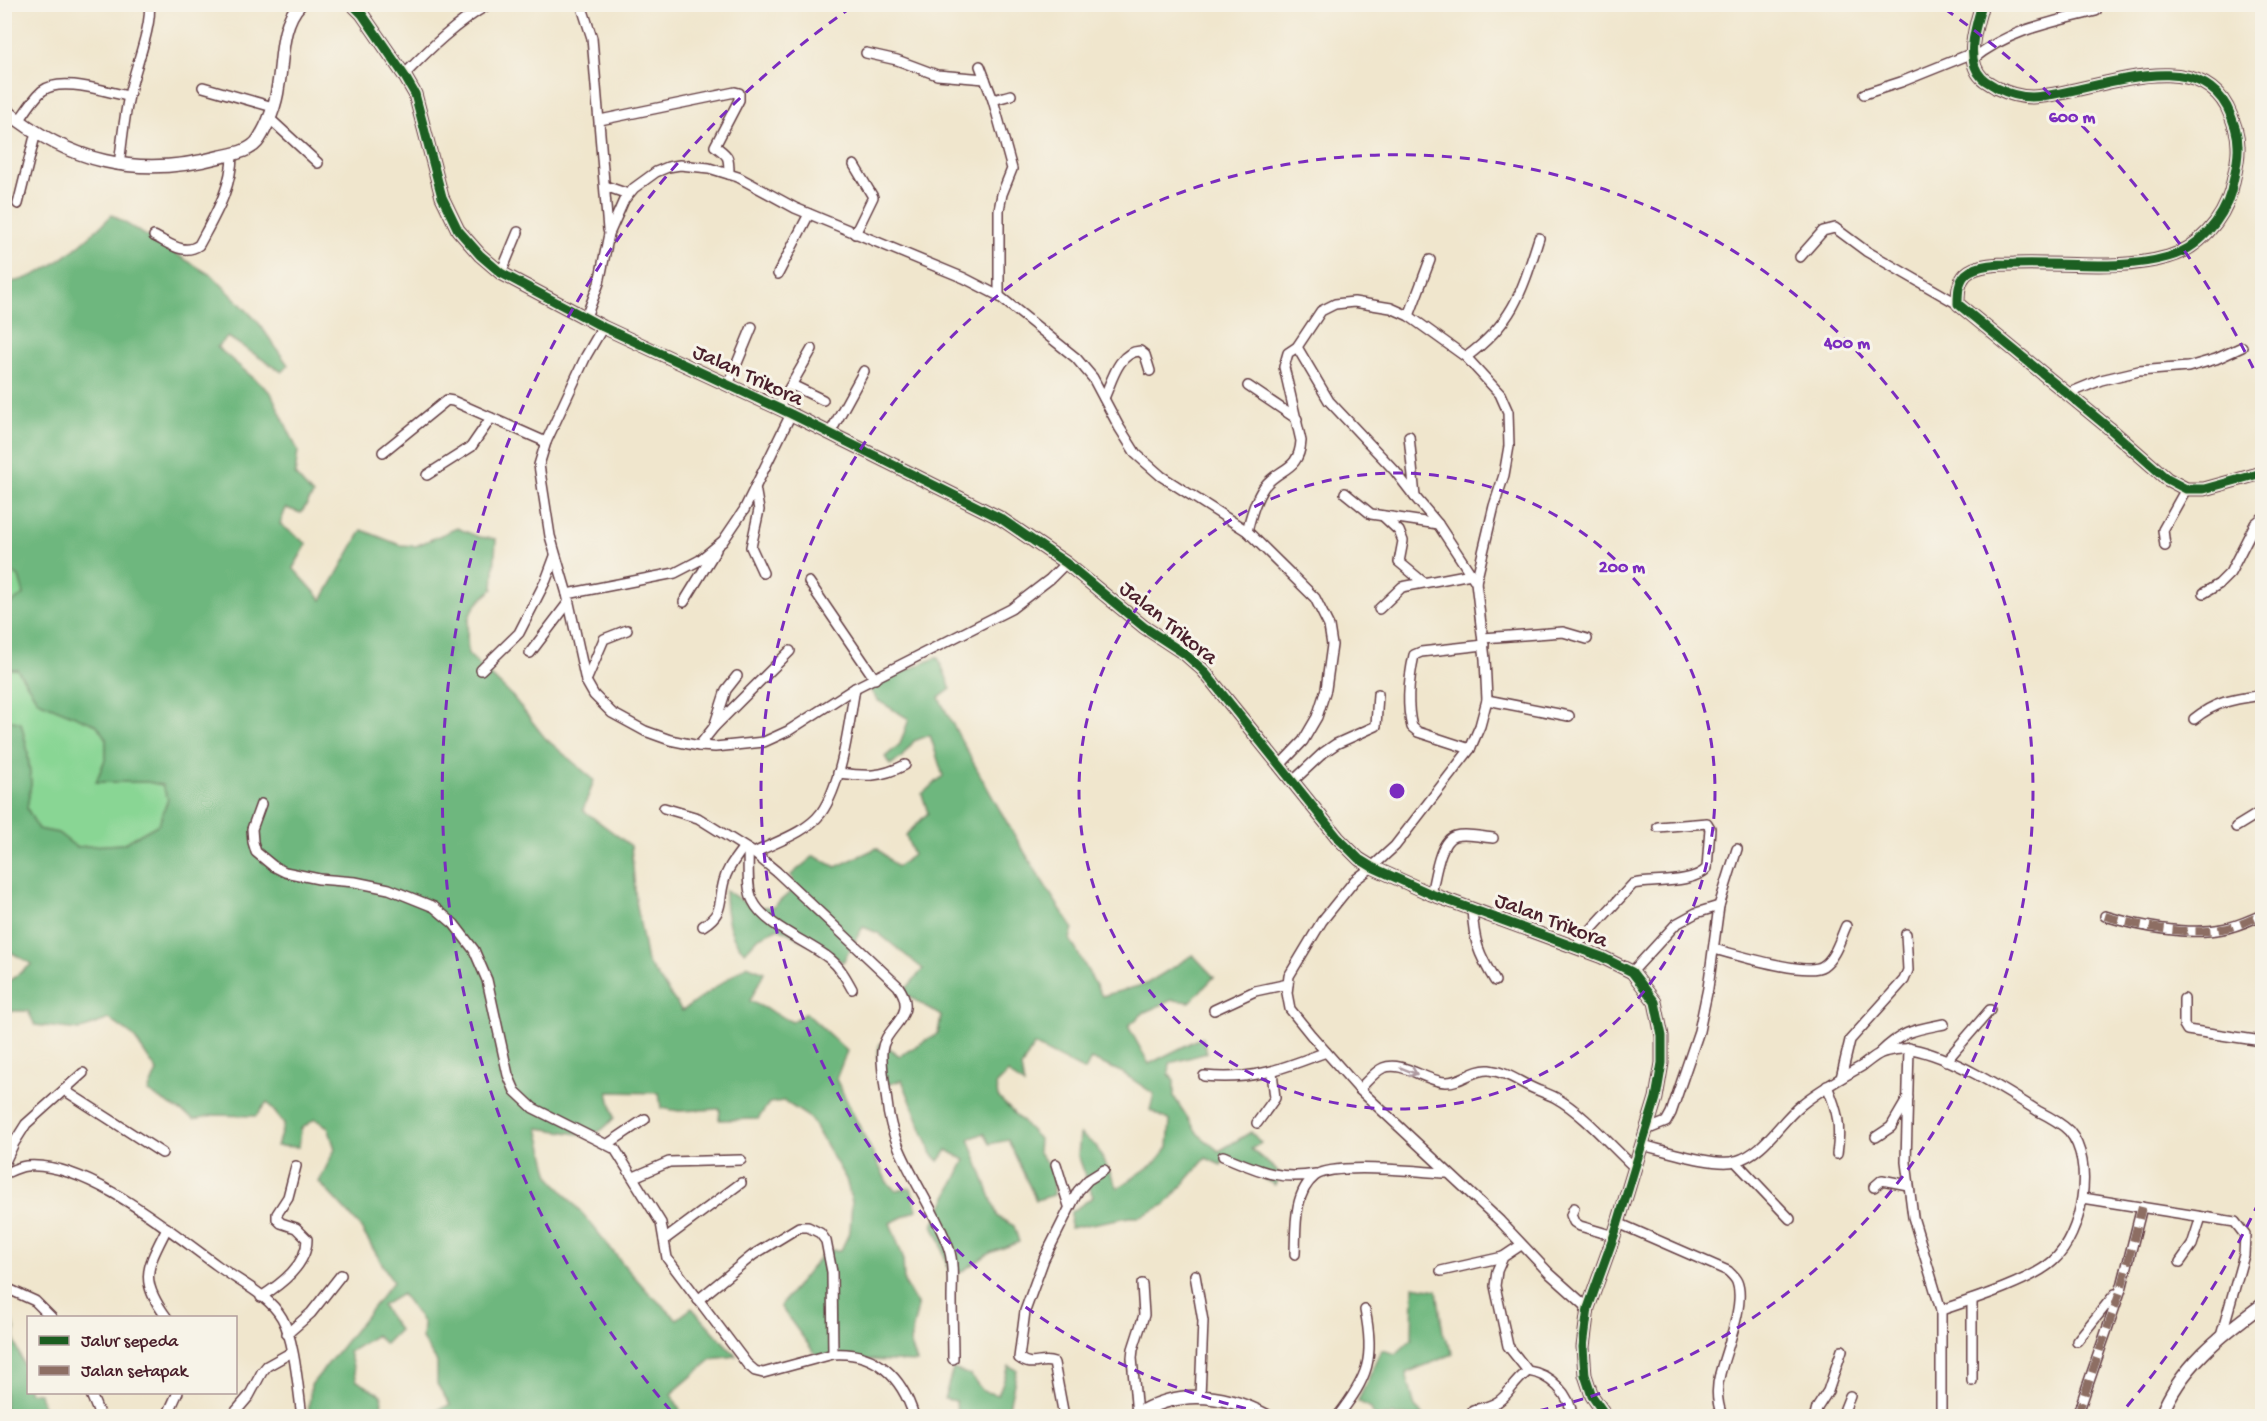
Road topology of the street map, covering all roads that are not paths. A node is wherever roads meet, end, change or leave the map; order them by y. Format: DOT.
graph roads {
  1 [pos="149,4"];
  2 [pos="300,4"];
  3 [pos="352,4"];
  4 [pos="489,4"];
  5 [pos="581,4"];
  6 [pos="1982,4"];
  7 [pos="2096,11"];
  8 [pos="866,53"];
  9 [pos="1973,56"];
  10 [pos="980,66"];
  11 [pos="404,75"];
  12 [pos="985,79"];
  13 [pos="203,87"];
  14 [pos="1011,94"];
  15 [pos="1864,94"];
  16 [pos="128,96"];
  17 [pos="993,100"];
  18 [pos="4,109"];
  19 [pos="271,112"];
  20 [pos="600,120"];
  21 [pos="19,121"];
  22 [pos="36,132"];
  23 [pos="232,154"];
  24 [pos="318,163"];
  25 [pos="119,165"];
  26 [pos="854,165"];
  27 [pos="729,174"];
  28 [pos="605,186"];
  29 [pos="628,194"];
  30 [pos="18,204"];
  31 [pos="809,214"];
  32 [pos="518,232"];
  33 [pos="609,234"];
  34 [pos="855,234"];
  35 [pos="154,236"];
  36 [pos="1539,238"];
  37 [pos="1800,257"];
  38 [pos="1430,260"];
  39 [pos="501,273"];
  40 [pos="778,274"];
  41 [pos="999,296"];
  42 [pos="1958,304"];
  43 [pos="1409,316"];
  44 [pos="586,317"];
  45 [pos="603,327"];
  46 [pos="752,327"];
  47 [pos="1297,347"];
  48 [pos="2242,347"];
  49 [pos="812,349"];
  50 [pos="1466,357"];
  51 [pos="1150,370"];
  52 [pos="864,371"];
  53 [pos="728,385"];
  54 [pos="792,385"];
  55 [pos="1248,386"];
  56 [pos="2067,394"];
  57 [pos="1104,398"];
  58 [pos="823,400"];
  59 [pos="778,408"];
  60 [pos="791,414"];
  61 [pos="491,418"];
  62 [pos="1297,419"];
  63 [pos="830,433"];
  64 [pos="1409,436"];
  65 [pos="546,442"];
  66 [pos="383,452"];
  67 [pos="2262,473"];
  68 [pos="427,475"];
  69 [pos="755,487"];
  70 [pos="2186,489"];
  71 [pos="1345,493"];
  72 [pos="1415,496"];
  73 [pos="1383,516"];
  74 [pos="2262,518"];
  75 [pos="1438,525"];
  76 [pos="1247,531"];
  77 [pos="723,541"];
  78 [pos="2165,546"];
  79 [pos="555,556"];
  80 [pos="1066,563"];
  81 [pos="763,573"];
  82 [pos="1473,578"];
  83 [pos="809,582"];
  84 [pos="1423,582"];
  85 [pos="2204,593"];
  86 [pos="568,599"];
  87 [pos="684,602"];
  88 [pos="1379,609"];
  89 [pos="627,630"];
  90 [pos="1587,639"];
  91 [pos="1483,641"];
  92 [pos="790,651"];
  93 [pos="530,653"];
  94 [pos="481,670"];
  95 [pos="737,676"];
  96 [pos="875,679"];
  97 [pos="586,681"];
  98 [pos="855,688"];
  99 [pos="1378,694"];
  100 [pos="2262,695"];
  101 [pos="1487,700"];
  102 [pos="1569,716"];
  103 [pos="2194,719"];
  104 [pos="714,727"];
  105 [pos="699,746"];
  106 [pos="1470,749"];
  107 [pos="905,765"];
  108 [pos="1280,765"];
  109 [pos="838,773"];
  110 [pos="1293,782"];
  111 [pos="261,804"];
  112 [pos="664,808"];
  113 [pos="2262,811"];
  114 [pos="2236,826"];
  115 [pos="1658,827"];
  116 [pos="1493,838"];
  117 [pos="1737,849"];
  118 [pos="748,850"];
  119 [pos="1372,867"];
  120 [pos="1431,894"];
  121 [pos="1719,906"];
  122 [pos="1472,909"];
  123 [pos="2262,915"];
  124 [pos="2105,916"];
  125 [pos="704,926"];
  126 [pos="1846,926"];
  127 [pos="1906,934"];
  128 [pos="1575,947"];
  129 [pos="1714,950"];
  130 [pos="1632,972"];
  131 [pos="1495,981"];
  132 [pos="1288,984"];
  133 [pos="852,989"];
  134 [pos="2184,999"];
  135 [pos="1214,1010"];
  136 [pos="1990,1010"];
  137 [pos="1944,1024"];
  138 [pos="2262,1041"];
  139 [pos="1909,1048"];
  140 [pos="1326,1052"];
  141 [pos="1880,1053"];
  142 [pos="1946,1060"];
  143 [pos="1272,1072"];
  144 [pos="83,1073"];
  145 [pos="1204,1076"];
  146 [pos="1841,1078"];
  147 [pos="1827,1086"];
  148 [pos="1359,1089"];
  149 [pos="64,1090"];
  150 [pos="1910,1096"];
  151 [pos="645,1119"];
  152 [pos="1257,1123"];
  153 [pos="1646,1130"];
  154 [pos="1876,1137"];
  155 [pos="608,1144"];
  156 [pos="1642,1145"];
  157 [pos="162,1152"];
  158 [pos="1837,1154"];
  159 [pos="1223,1156"];
  160 [pos="741,1160"];
  161 [pos="1735,1161"];
  162 [pos="4,1164"];
  163 [pos="1056,1164"];
  164 [pos="296,1166"];
  165 [pos="1635,1168"];
  166 [pos="1104,1170"];
  167 [pos="1448,1173"];
  168 [pos="4,1174"];
  169 [pos="1316,1174"];
  170 [pos="634,1177"];
  171 [pos="741,1183"];
  172 [pos="1908,1185"];
  173 [pos="1874,1187"];
  174 [pos="2083,1198"];
  175 [pos="1069,1206"];
  176 [pos="2142,1207"];
  177 [pos="1574,1208"];
  178 [pos="2201,1216"];
  179 [pos="1790,1219"];
  180 [pos="1618,1223"];
  181 [pos="167,1228"];
  182 [pos="1614,1236"];
  183 [pos="664,1240"];
  184 [pos="1521,1245"];
  185 [pos="1295,1254"];
  186 [pos="1503,1257"];
  187 [pos="2180,1262"];
  188 [pos="1441,1271"];
  189 [pos="341,1275"];
  190 [pos="1195,1275"];
  191 [pos="1142,1284"];
  192 [pos="2122,1286"];
  193 [pos="4,1287"];
  194 [pos="261,1297"];
  195 [pos="698,1300"];
  196 [pos="1972,1300"];
  197 [pos="2262,1305"];
  198 [pos="1588,1308"];
  199 [pos="1365,1310"];
  200 [pos="1941,1310"];
  201 [pos="51,1316"];
  202 [pos="167,1316"];
  203 [pos="287,1334"];
  204 [pos="2221,1336"];
  205 [pos="2078,1341"];
  206 [pos="1842,1350"];
  207 [pos="292,1352"];
  208 [pos="833,1354"];
  209 [pos="953,1359"];
  210 [pos="1528,1371"];
  211 [pos="1972,1381"];
  212 [pos="91,1394"];
  213 [pos="177,1394"];
  214 [pos="1200,1396"];
  215 [pos="1850,1396"];
  216 [pos="1473,1410"];
  217 [pos="100,1416"];
  218 [pos="167,1416"];
  219 [pos="232,1416"];
  220 [pos="302,1416"];
  221 [pos="914,1416"];
  222 [pos="1064,1416"];
  223 [pos="1136,1416"];
  224 [pos="1268,1416"];
  225 [pos="1338,1416"];
  226 [pos="1572,1416"];
  227 [pos="1606,1416"];
  228 [pos="1722,1416"];
  229 [pos="1815,1416"];
  230 [pos="1842,1416"];
  231 [pos="1941,1416"];
  232 [pos="2077,1416"];
  233 [pos="2161,1416"];
  1 -- 16 [label="street"];
  2 -- 19 [label="street"];
  3 -- 11 [label="street, Jalan Trikora"];
  4 -- 11 [label="street"];
  5 -- 20 [label="street"];
  6 -- 9 [label="street"];
  7 -- 9 [label="street"];
  8 -- 12 [label="street"];
  9 -- 15 [label="street"];
  9 -- 42 [label="street"];
  10 -- 12 [label="street"];
  11 -- 39 [label="street, Jalan Trikora"];
  12 -- 17 [label="street"];
  13 -- 19 [label="street"];
  14 -- 17 [label="street"];
  16 -- 21 [label="street"];
  16 -- 25 [label="street"];
  17 -- 41 [label="street"];
  18 -- 21 [label="street"];
  19 -- 23 [label="street"];
  19 -- 24 [label="street"];
  20 -- 27 [label="street"];
  20 -- 28 [label="street"];
  21 -- 22 [label="street"];
  22 -- 25 [label="street"];
  22 -- 30 [label="street"];
  23 -- 25 [label="street"];
  23 -- 35 [label="street"];
  26 -- 34 [label="street"];
  27 -- 29 [label="street"];
  27 -- 31 [label="street"];
  28 -- 29 [label="street"];
  28 -- 33 [label="street"];
  29 -- 33 [label="street"];
  31 -- 34 [label="street"];
  31 -- 40 [label="street"];
  32 -- 39 [label="street"];
  33 -- 44 [label="street"];
  34 -- 41 [label="street"];
  36 -- 50 [label="street"];
  37 -- 42 [label="street"];
  38 -- 43 [label="street"];
  39 -- 44 [label="street, Jalan Trikora"];
  41 -- 57 [label="street"];
  42 -- 56 [label="street"];
  43 -- 47 [label="street"];
  43 -- 50 [label="street"];
  44 -- 45 [label="street, Jalan Trikora"];
  45 -- 53 [label="street, Jalan Trikora"];
  45 -- 65 [label="street"];
  46 -- 53 [label="street"];
  47 -- 62 [label="street"];
  47 -- 72 [label="street"];
  48 -- 56 [label="street"];
  49 -- 54 [label="street"];
  50 -- 82 [label="street"];
  51 -- 57 [label="street"];
  52 -- 63 [label="street"];
  53 -- 59 [label="street, Jalan Trikora"];
  54 -- 58 [label="street"];
  54 -- 59 [label="street"];
  55 -- 62 [label="street"];
  56 -- 70 [label="street"];
  57 -- 76 [label="street"];
  59 -- 60 [label="street, Jalan Trikora"];
  60 -- 63 [label="street, Jalan Trikora"];
  60 -- 69 [label="street"];
  61 -- 65 [label="street"];
  61 -- 66 [label="street"];
  61 -- 68 [label="street"];
  62 -- 76 [label="street"];
  63 -- 80 [label="street, Jalan Trikora"];
  64 -- 72 [label="street"];
  65 -- 79 [label="street"];
  67 -- 70 [label="street"];
  69 -- 77 [label="street"];
  69 -- 81 [label="street"];
  70 -- 78 [label="street"];
  71 -- 73 [label="street"];
  72 -- 75 [label="street"];
  73 -- 75 [label="street"];
  73 -- 84 [label="street"];
  74 -- 85 [label="street"];
  75 -- 82 [label="street"];
  76 -- 108 [label="street"];
  77 -- 86 [label="street"];
  77 -- 87 [label="street"];
  79 -- 86 [label="street"];
  79 -- 94 [label="street"];
  80 -- 96 [label="street"];
  80 -- 108 [label="street, Jalan Trikora"];
  82 -- 84 [label="street"];
  82 -- 91 [label="street"];
  83 -- 96 [label="street"];
  84 -- 88 [label="street"];
  86 -- 93 [label="street"];
  86 -- 97 [label="street"];
  89 -- 97 [label="street"];
  90 -- 91 [label="street"];
  91 -- 101 [label="street"];
  91 -- 106 [label="street"];
  92 -- 104 [label="street"];
  95 -- 104 [label="street"];
  96 -- 98 [label="street"];
  97 -- 105 [label="street"];
  98 -- 105 [label="street"];
  98 -- 109 [label="street"];
  99 -- 110 [label="street"];
  100 -- 103 [label="street"];
  101 -- 102 [label="street"];
  101 -- 106 [label="street"];
  104 -- 105 [label="street"];
  106 -- 119 [label="street"];
  107 -- 109 [label="street"];
  108 -- 110 [label="street, Jalan Trikora"];
  109 -- 118 [label="street"];
  110 -- 119 [label="street, Jalan Trikora"];
  111 -- 155 [label="street"];
  112 -- 118 [label="street"];
  113 -- 114 [label="street"];
  115 -- 128 [label="street"];
  116 -- 120 [label="street"];
  117 -- 121 [label="street"];
  118 -- 125 [label="street"];
  118 -- 133 [label="street"];
  118 -- 209 [label="street"];
  119 -- 120 [label="street, Jalan Trikora"];
  119 -- 132 [label="street"];
  120 -- 122 [label="street, Jalan Trikora"];
  121 -- 129 [label="street"];
  121 -- 130 [label="street"];
  122 -- 128 [label="street, Jalan Trikora"];
  122 -- 131 [label="street"];
  123 -- 124 [label="street"];
  126 -- 129 [label="street"];
  127 -- 146 [label="street"];
  128 -- 130 [label="street, Jalan Trikora"];
  129 -- 153 [label="street"];
  130 -- 153 [label="street, Jalan Trikora"];
  132 -- 135 [label="street"];
  132 -- 140 [label="street"];
  134 -- 138 [label="street"];
  136 -- 142 [label="street"];
  137 -- 141 [label="street"];
  139 -- 141 [label="street"];
  139 -- 142 [label="street"];
  139 -- 150 [label="street"];
  140 -- 143 [label="street"];
  140 -- 148 [label="street"];
  141 -- 146 [label="street"];
  142 -- 174 [label="street"];
  143 -- 145 [label="street"];
  143 -- 152 [label="street"];
  144 -- 149 [label="street"];
  146 -- 147 [label="street"];
  147 -- 158 [label="street"];
  147 -- 161 [label="street"];
  148 -- 165 [label="street, one-way"];
  148 -- 167 [label="street"];
  149 -- 157 [label="street"];
  149 -- 162 [label="street"];
  150 -- 154 [label="street"];
  150 -- 172 [label="street"];
  151 -- 155 [label="street"];
  153 -- 156 [label="street, Jalan Trikora"];
  155 -- 170 [label="street"];
  156 -- 161 [label="street"];
  156 -- 165 [label="street, Jalan Trikora"];
  159 -- 169 [label="street"];
  160 -- 170 [label="street"];
  161 -- 179 [label="street"];
  163 -- 175 [label="street"];
  164 -- 194 [label="street"];
  165 -- 180 [label="street, Jalan Trikora"];
  166 -- 175 [label="street"];
  167 -- 169 [label="street"];
  167 -- 184 [label="street"];
  168 -- 181 [label="street"];
  169 -- 185 [label="street"];
  170 -- 183 [label="street"];
  171 -- 183 [label="street"];
  172 -- 173 [label="street"];
  172 -- 200 [label="street"];
  174 -- 176 [label="street"];
  174 -- 196 [label="street"];
  175 -- 222 [label="street"];
  176 -- 178 [label="street"];
  176 -- 192 [label="street"];
  177 -- 182 [label="street"];
  178 -- 187 [label="street"];
  178 -- 204 [label="street"];
  180 -- 182 [label="street, Jalan Trikora"];
  180 -- 228 [label="street"];
  181 -- 194 [label="street"];
  181 -- 202 [label="street"];
  182 -- 198 [label="street, Jalan Trikora"];
  183 -- 195 [label="street"];
  184 -- 186 [label="street"];
  184 -- 198 [label="street"];
  186 -- 188 [label="street"];
  186 -- 210 [label="street"];
  189 -- 203 [label="street"];
  190 -- 214 [label="street"];
  191 -- 223 [label="street"];
  192 -- 205 [label="street"];
  192 -- 232 [label="street"];
  193 -- 201 [label="street"];
  194 -- 203 [label="street"];
  195 -- 208 [label="street"];
  195 -- 208 [label="street"];
  196 -- 200 [label="street"];
  196 -- 211 [label="street"];
  197 -- 204 [label="street"];
  198 -- 227 [label="street, Jalan Trikora"];
  199 -- 225 [label="street"];
  200 -- 231 [label="street"];
  203 -- 207 [label="street"];
  204 -- 233 [label="street"];
  206 -- 229 [label="street"];
  207 -- 219 [label="street"];
  207 -- 220 [label="street"];
  208 -- 221 [label="street"];
  210 -- 216 [label="street"];
  210 -- 226 [label="street"];
  212 -- 217 [label="street"];
  213 -- 218 [label="street"];
  214 -- 223 [label="street"];
  214 -- 224 [label="street"];
  215 -- 230 [label="street"];
}
